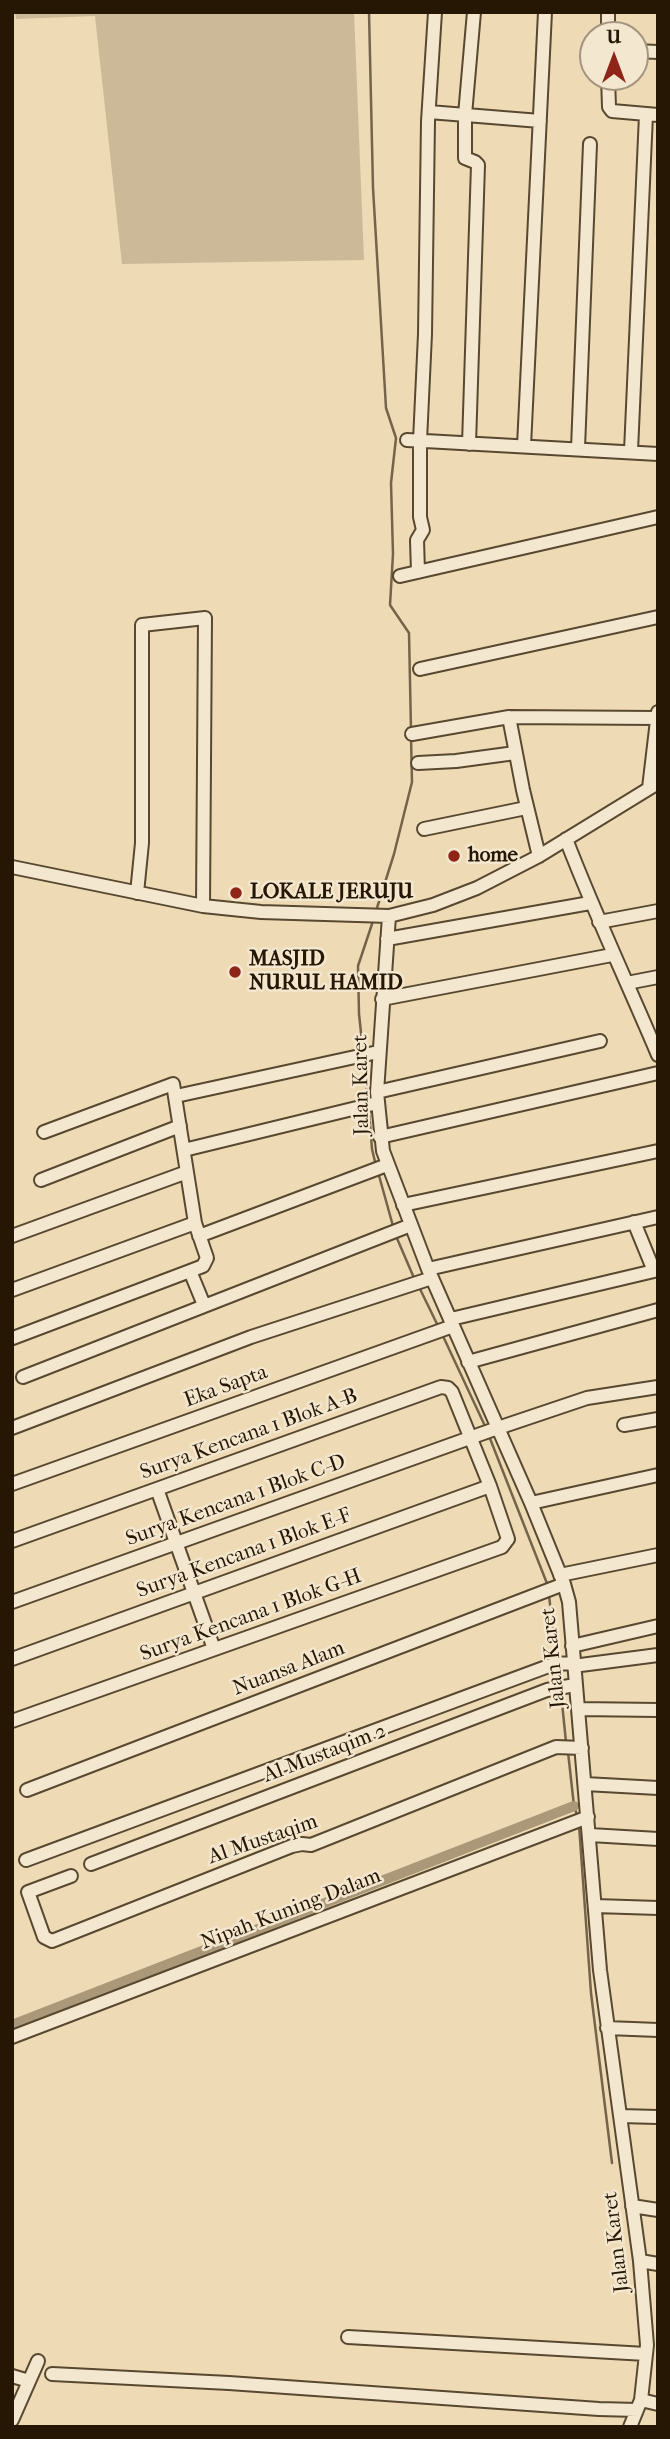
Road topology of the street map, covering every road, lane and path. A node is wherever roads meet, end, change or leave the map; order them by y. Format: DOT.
graph roads {
  1 [pos="435,12"];
  2 [pos="474,12"];
  3 [pos="545,12"];
  4 [pos="608,91"];
  5 [pos="429,112"];
  6 [pos="465,115"];
  7 [pos="652,115"];
  8 [pos="540,121"];
  9 [pos="590,144"];
  10 [pos="413,441"];
  11 [pos="469,443"];
  12 [pos="524,446"];
  13 [pos="578,448"];
  14 [pos="631,451"];
  15 [pos="658,454"];
  16 [pos="658,517"];
  17 [pos="418,572"];
  18 [pos="400,576"];
  19 [pos="658,617"];
  20 [pos="419,669"];
  21 [pos="658,712"];
  22 [pos="509,717"];
  23 [pos="657,718"];
  24 [pos="412,734"];
  25 [pos="515,752"];
  26 [pos="418,763"];
  27 [pos="654,785"];
  28 [pos="526,808"];
  29 [pos="424,829"];
  30 [pos="566,839"];
  31 [pos="538,856"];
  32 [pos="12,867"];
  33 [pos="137,894"];
  34 [pos="590,903"];
  35 [pos="203,906"];
  36 [pos="658,911"];
  37 [pos="388,916"];
  38 [pos="599,922"];
  39 [pos="387,939"];
  40 [pos="612,955"];
  41 [pos="658,977"];
  42 [pos="627,983"];
  43 [pos="382,999"];
  44 [pos="600,1041"];
  45 [pos="375,1052"];
  46 [pos="658,1055"];
  47 [pos="658,1073"];
  48 [pos="176,1096"];
  49 [pos="376,1100"];
  50 [pos="180,1126"];
  51 [pos="44,1132"];
  52 [pos="380,1137"];
  53 [pos="184,1150"];
  54 [pos="658,1151"];
  55 [pos="384,1166"];
  56 [pos="187,1172"];
  57 [pos="41,1180"];
  58 [pos="403,1205"];
  59 [pos="658,1217"];
  60 [pos="634,1222"];
  61 [pos="195,1223"];
  62 [pos="408,1226"];
  63 [pos="12,1236"];
  64 [pos="199,1236"];
  65 [pos="190,1272"];
  66 [pos="656,1275"];
  67 [pos="429,1276"];
  68 [pos="12,1290"];
  69 [pos="204,1305"];
  70 [pos="658,1310"];
  71 [pos="451,1324"];
  72 [pos="13,1338"];
  73 [pos="468,1362"];
  74 [pos="23,1377"];
  75 [pos="658,1387"];
  76 [pos="658,1419"];
  77 [pos="624,1425"];
  78 [pos="12,1428"];
  79 [pos="494,1429"];
  80 [pos="471,1437"];
  81 [pos="658,1475"];
  82 [pos="12,1485"];
  83 [pos="490,1486"];
  84 [pos="157,1489"];
  85 [pos="531,1503"];
  86 [pos="12,1541"];
  87 [pos="176,1543"];
  88 [pos="502,1547"];
  89 [pos="658,1555"];
  90 [pos="561,1581"];
  91 [pos="194,1593"];
  92 [pos="12,1602"];
  93 [pos="658,1626"];
  94 [pos="572,1646"];
  95 [pos="214,1649"];
  96 [pos="658,1655"];
  97 [pos="12,1659"];
  98 [pos="572,1664"];
  99 [pos="571,1685"];
  100 [pos="578,1709"];
  101 [pos="658,1710"];
  102 [pos="12,1721"];
  103 [pos="580,1749"];
  104 [pos="585,1784"];
  105 [pos="658,1788"];
  106 [pos="27,1790"];
  107 [pos="586,1818"];
  108 [pos="590,1835"];
  109 [pos="658,1839"];
  110 [pos="26,1860"];
  111 [pos="91,1864"];
  112 [pos="71,1876"];
  113 [pos="595,1906"];
  114 [pos="658,1908"];
  115 [pos="607,2028"];
  116 [pos="658,2030"];
  117 [pos="12,2037"];
  118 [pos="620,2116"];
  119 [pos="658,2117"];
  120 [pos="632,2206"];
  121 [pos="658,2210"];
  122 [pos="640,2261"];
  123 [pos="658,2264"];
  124 [pos="348,2337"];
  125 [pos="650,2349"];
  126 [pos="38,2361"];
  127 [pos="52,2374"];
  128 [pos="12,2376"];
  129 [pos="29,2381"];
  130 [pos="658,2404"];
  131 [pos="639,2405"];
  132 [pos="12,2420"];
  133 [pos="629,2427"];
  1 -- 5 [label="street"];
  2 -- 6 [label="street"];
  3 -- 8 [label="street"];
  4 -- 7 [label="street"];
  5 -- 6 [label="street"];
  5 -- 10 [label="street"];
  6 -- 8 [label="street"];
  6 -- 11 [label="street"];
  7 -- 14 [label="street"];
  8 -- 12 [label="street"];
  9 -- 13 [label="street"];
  10 -- 11 [label="street"];
  10 -- 17 [label="street"];
  11 -- 12 [label="street"];
  12 -- 13 [label="street"];
  13 -- 14 [label="street"];
  14 -- 15 [label="street"];
  16 -- 17 [label="street"];
  17 -- 18 [label="street"];
  19 -- 20 [label="street"];
  21 -- 23 [label="street"];
  22 -- 23 [label="street"];
  22 -- 24 [label="street"];
  22 -- 25 [label="street"];
  23 -- 27 [label="street"];
  25 -- 26 [label="street"];
  25 -- 28 [label="street"];
  27 -- 30 [label="street"];
  28 -- 29 [label="street"];
  28 -- 31 [label="street"];
  30 -- 31 [label="street"];
  30 -- 34 [label="street"];
  31 -- 37 [label="street"];
  32 -- 33 [label="street"];
  33 -- 35 [label="street"];
  33 -- 35 [label="street"];
  34 -- 38 [label="street"];
  34 -- 39 [label="street"];
  35 -- 37 [label="street"];
  36 -- 38 [label="street"];
  37 -- 39 [label="street, Jalan Karet"];
  38 -- 40 [label="street"];
  39 -- 43 [label="street, Jalan Karet"];
  40 -- 42 [label="street"];
  40 -- 43 [label="street"];
  41 -- 42 [label="street"];
  42 -- 46 [label="street"];
  43 -- 45 [label="street, Jalan Karet"];
  44 -- 49 [label="street"];
  45 -- 48 [label="street"];
  45 -- 49 [label="street, Jalan Karet"];
  47 -- 52 [label="street"];
  48 -- 50 [label="street"];
  48 -- 51 [label="street"];
  49 -- 52 [label="street, Jalan Karet"];
  49 -- 53 [label="street"];
  50 -- 53 [label="street"];
  50 -- 57 [label="street"];
  52 -- 55 [label="street, Jalan Karet"];
  53 -- 56 [label="street"];
  54 -- 58 [label="street"];
  55 -- 58 [label="street, Jalan Karet"];
  55 -- 64 [label="street"];
  56 -- 61 [label="street"];
  56 -- 63 [label="street"];
  58 -- 62 [label="street, Jalan Karet"];
  59 -- 60 [label="street"];
  60 -- 66 [label="street"];
  60 -- 67 [label="street"];
  61 -- 64 [label="street"];
  61 -- 68 [label="street"];
  62 -- 67 [label="street, Jalan Karet"];
  62 -- 69 [label="street"];
  64 -- 65 [label="street"];
  65 -- 69 [label="street"];
  65 -- 72 [label="street"];
  66 -- 71 [label="street, Eka Sapta"];
  67 -- 71 [label="street, Jalan Karet"];
  67 -- 78 [label="street"];
  69 -- 74 [label="street"];
  70 -- 73 [label="street"];
  71 -- 73 [label="street, Jalan Karet"];
  71 -- 82 [label="street, Eka Sapta"];
  73 -- 79 [label="street, Jalan Karet"];
  75 -- 79 [label="street, Surya Kencana 1 Blok C-D"];
  76 -- 77 [label="street"];
  79 -- 80 [label="street, Surya Kencana 1 Blok C-D"];
  79 -- 85 [label="street, Jalan Karet"];
  80 -- 83 [label="street, Surya Kencana 1 Blok A-B"];
  80 -- 84 [label="street, Surya Kencana 1 Blok A-B"];
  80 -- 87 [label="street, Surya Kencana 1 Blok C-D"];
  81 -- 85 [label="street"];
  83 -- 88 [label="street, Surya Kencana 1 Blok A-B"];
  83 -- 91 [label="street, Surya Kencana 1 Blok E-F"];
  84 -- 86 [label="street, Surya Kencana 1 Blok A-B"];
  84 -- 87 [label="street"];
  85 -- 90 [label="street, Jalan Karet"];
  87 -- 91 [label="street"];
  87 -- 92 [label="street, Surya Kencana 1 Blok C-D"];
  88 -- 95 [label="street, Surya Kencana 1 Blok G-H"];
  89 -- 90 [label="street, Nuansa Alam"];
  90 -- 94 [label="street, Jalan Karet"];
  90 -- 106 [label="street, Nuansa Alam"];
  91 -- 95 [label="street"];
  91 -- 97 [label="street, Surya Kencana 1 Blok E-F"];
  93 -- 94 [label="street"];
  94 -- 98 [label="street, Jalan Karet"];
  95 -- 102 [label="street, Surya Kencana 1 Blok G-H"];
  96 -- 98 [label="street"];
  98 -- 99 [label="street, Jalan Karet"];
  98 -- 110 [label="street"];
  99 -- 100 [label="street, Jalan Karet"];
  99 -- 111 [label="street, Al Mustaqim 2"];
  100 -- 101 [label="street"];
  100 -- 103 [label="street, Jalan Karet"];
  103 -- 104 [label="street, Jalan Karet"];
  103 -- 112 [label="street, Al Mustaqim"];
  104 -- 105 [label="street"];
  104 -- 107 [label="street, Jalan Karet"];
  107 -- 108 [label="street, Jalan Karet"];
  107 -- 117 [label="street, Nipah Kuning Dalam"];
  108 -- 109 [label="street"];
  108 -- 113 [label="street, Jalan Karet"];
  113 -- 114 [label="street"];
  113 -- 115 [label="street, Jalan Karet"];
  115 -- 116 [label="street"];
  115 -- 118 [label="street, Jalan Karet"];
  118 -- 119 [label="street"];
  118 -- 120 [label="street, Jalan Karet"];
  120 -- 121 [label="street"];
  120 -- 122 [label="street, Jalan Karet"];
  122 -- 123 [label="street"];
  122 -- 125 [label="street, Jalan Karet"];
  124 -- 125 [label="street"];
  125 -- 131 [label="street, Jalan Karet"];
  126 -- 129 [label="street"];
  127 -- 131 [label="street"];
  128 -- 129 [label="street"];
  129 -- 132 [label="street"];
  130 -- 131 [label="street"];
  131 -- 133 [label="street, Jalan Karet"];
}
